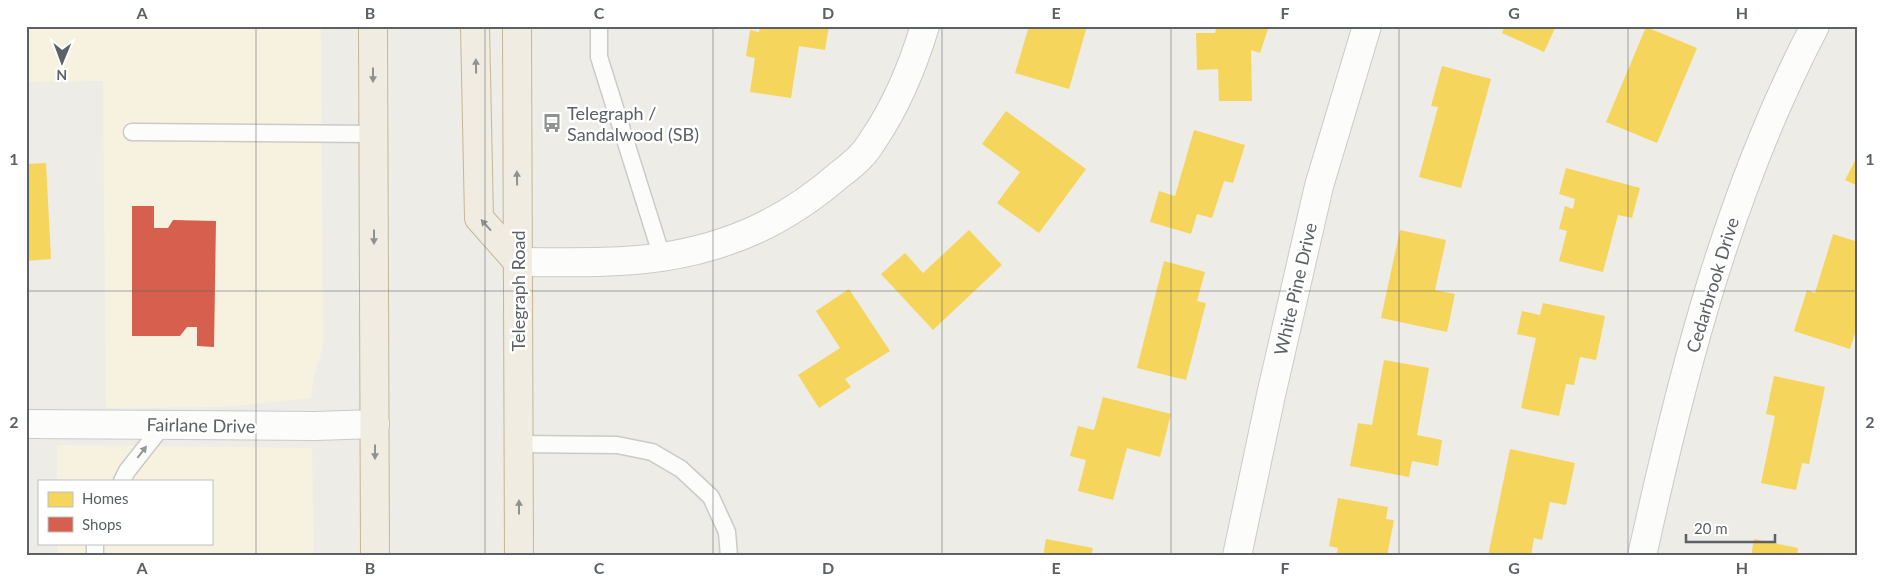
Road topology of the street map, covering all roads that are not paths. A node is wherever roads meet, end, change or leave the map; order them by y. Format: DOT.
graph roads {
  1 [pos="475,26"];
  2 [pos="516,26"];
  3 [pos="599,26"];
  4 [pos="925,26"];
  5 [pos="1367,26"];
  6 [pos="1815,26"];
  7 [pos="374,28"];
  8 [pos="132,132"];
  9 [pos="373,134"];
  10 [pos="662,257"];
  11 [pos="518,262"];
  12 [pos="26,424"];
  13 [pos="164,424"];
  14 [pos="375,424"];
  15 [pos="518,444"];
  16 [pos="122,480"];
  17 [pos="375,556"];
  18 [pos="519,556"];
  19 [pos="729,556"];
  20 [pos="1238,556"];
  21 [pos="1642,556"];
  11 -- 1 [label="highway, one-way"];
  11 -- 2 [label="highway, Telegraph Road, one-way"];
  3 -- 10 [label="lane"];
  4 -- 10 [label="street"];
  5 -- 20 [label="street, White Pine Drive"];
  6 -- 21 [label="street, Cedarbrook Drive"];
  7 -- 9 [label="highway, one-way"];
  8 -- 9 [label="lane"];
  9 -- 14 [label="highway, one-way"];
  10 -- 11 [label="street"];
  11 -- 15 [label="highway, Telegraph Road"];
  12 -- 13 [label="street, Fairlane Drive"];
  13 -- 14 [label="street, Fairlane Drive"];
  16 -- 13 [label="lane, one-way"];
  14 -- 17 [label="highway, one-way"];
  18 -- 15 [label="highway, Telegraph Road, one-way"];
  15 -- 19 [label="lane"];
}
